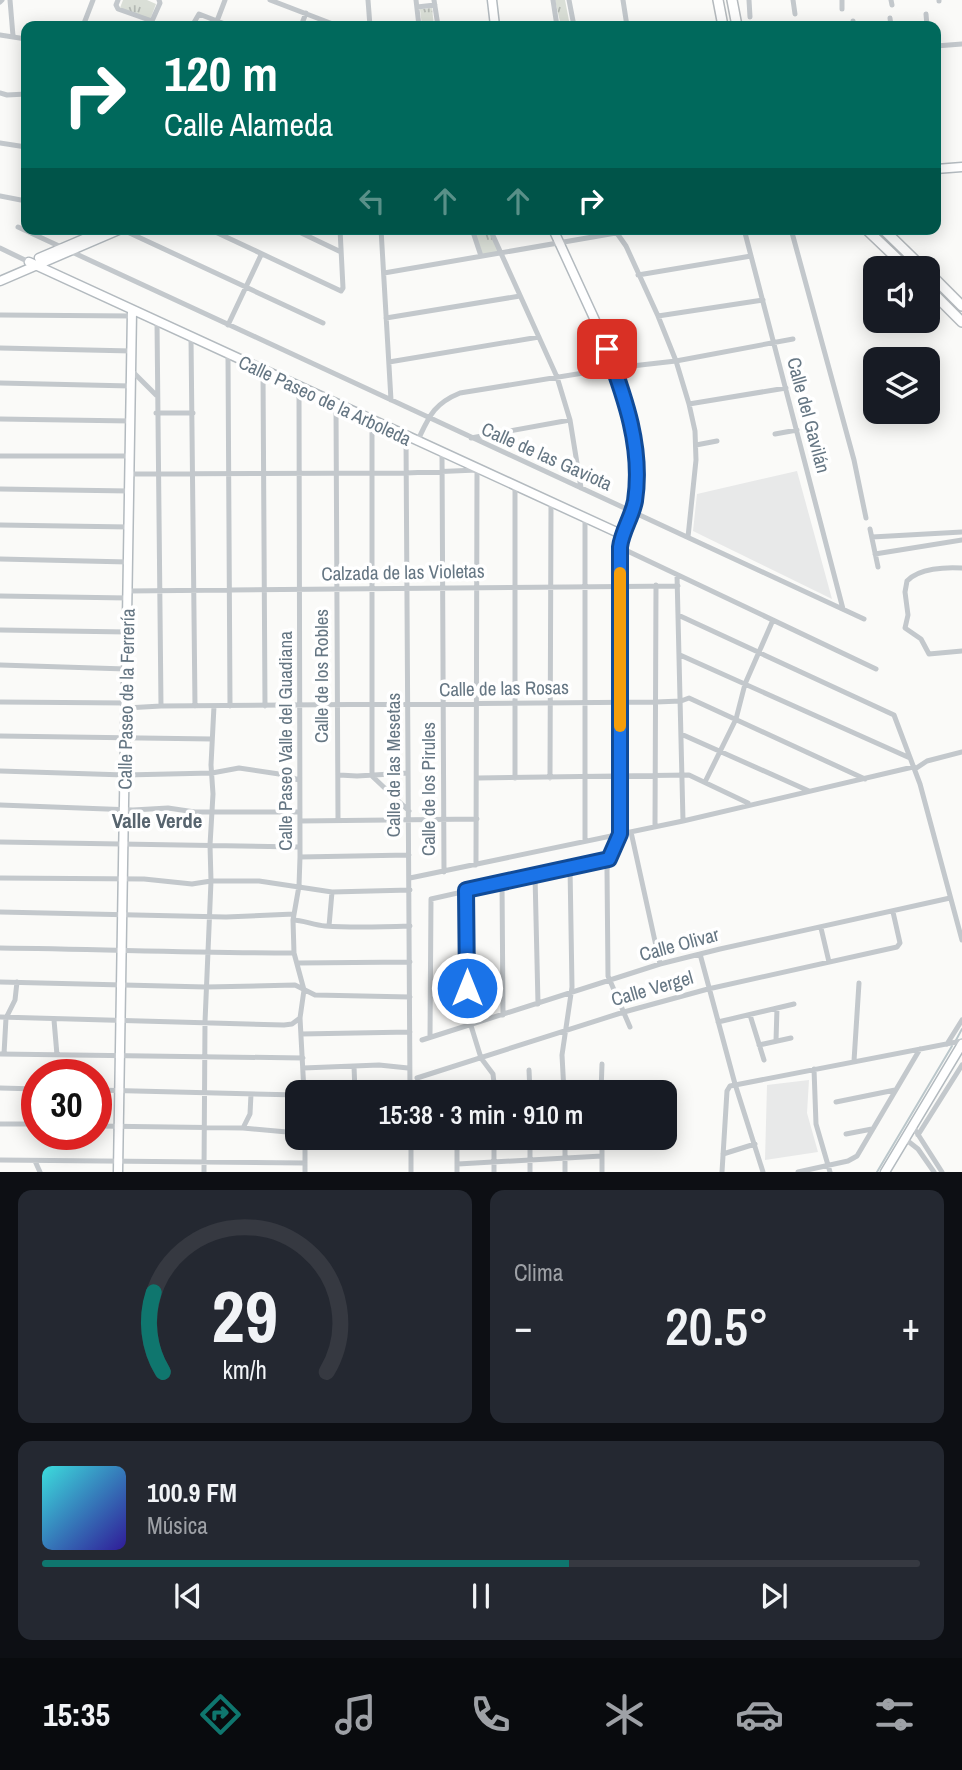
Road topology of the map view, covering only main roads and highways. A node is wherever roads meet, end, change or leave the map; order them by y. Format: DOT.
graph roads {
  1 [pos="718,0"];
  2 [pos="732,0"];
  3 [pos="722,21"];
  4 [pos="736,21"];
  5 [pos="872,235"];
  6 [pos="889,235"];
  7 [pos="894,256"];
  8 [pos="911,256"];
  9 [pos="940,284"];
  10 [pos="940,300"];
  11 [pos="962,306"];
  12 [pos="962,322"];
  1 -- 3 [label="main road"];
  2 -- 4 [label="main road"];
  5 -- 7 [label="main road"];
  6 -- 8 [label="main road"];
  9 -- 11 [label="main road"];
  10 -- 12 [label="main road"];
}
